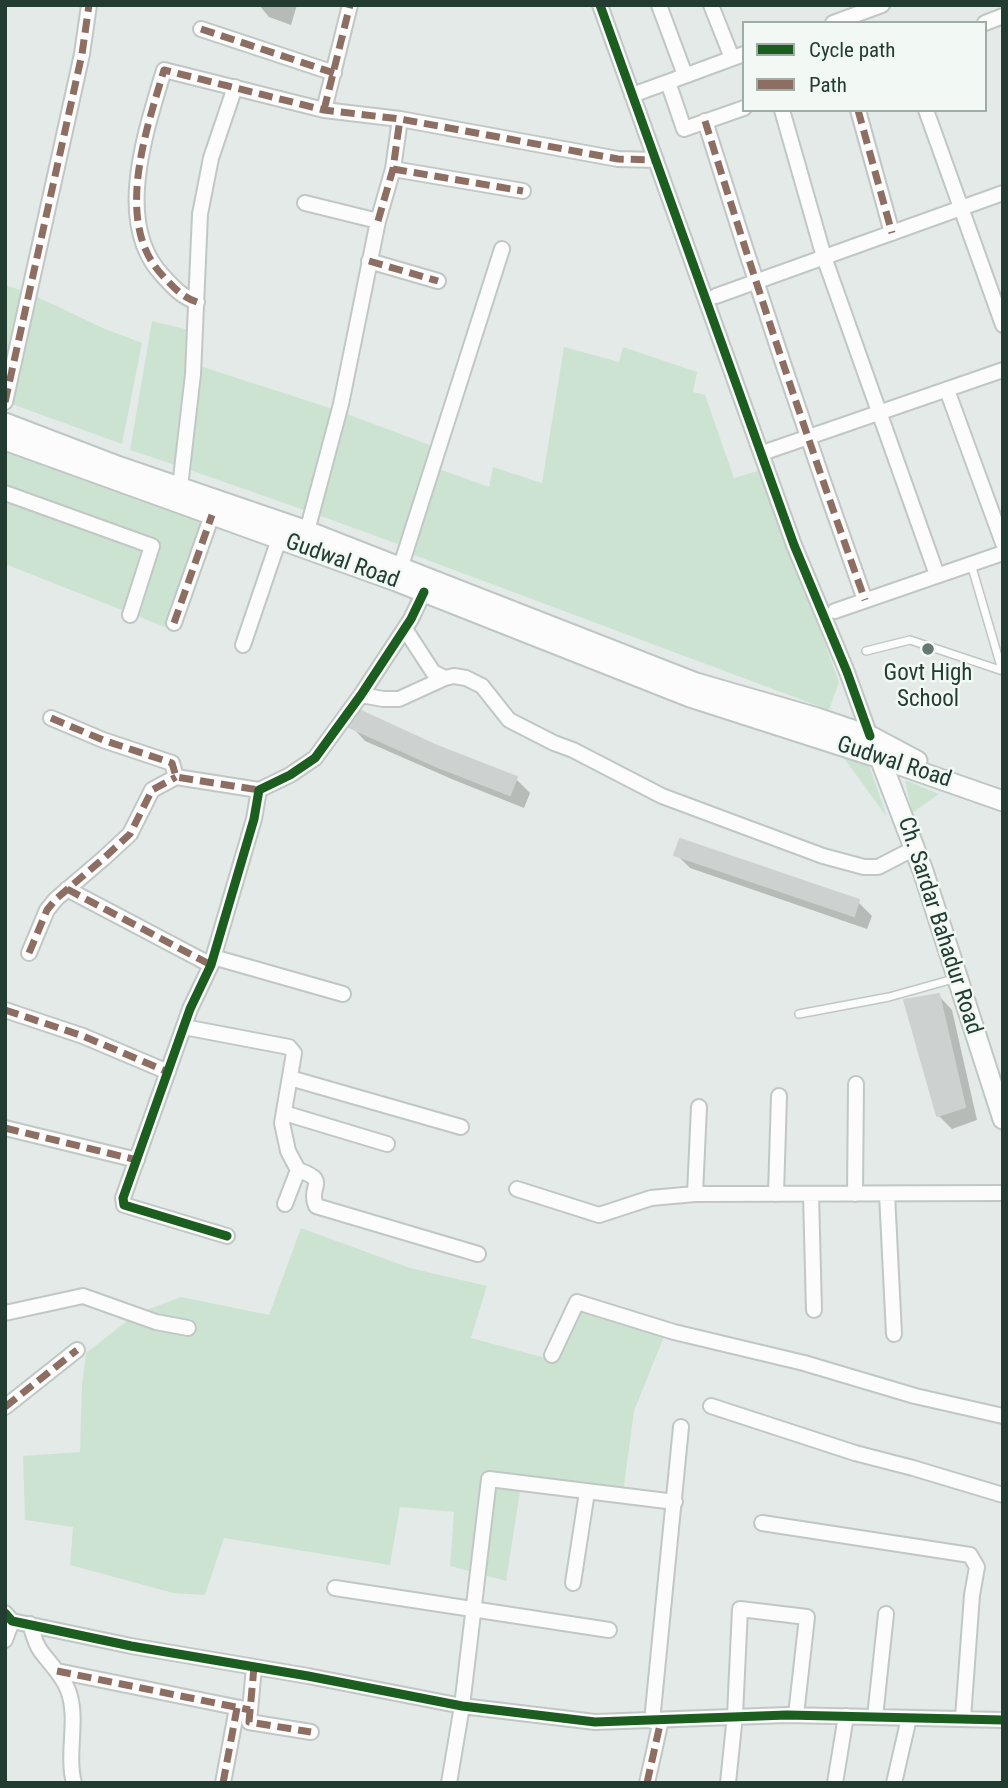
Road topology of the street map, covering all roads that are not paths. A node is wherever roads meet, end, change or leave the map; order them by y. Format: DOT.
graph roads {
  1 [pos="89,5"];
  2 [pos="350,5"];
  3 [pos="600,5"];
  4 [pos="659,5"];
  5 [pos="712,5"];
  6 [pos="882,5"];
  7 [pos="838,21"];
  8 [pos="201,29"];
  9 [pos="738,56"];
  10 [pos="334,73"];
  11 [pos="685,75"];
  12 [pos="668,82"];
  13 [pos="235,87"];
  14 [pos="632,94"];
  15 [pos="742,109"];
  16 [pos="324,110"];
  17 [pos="783,112"];
  18 [pos="859,112"];
  19 [pos="927,112"];
  20 [pos="400,119"];
  21 [pos="705,121"];
  22 [pos="656,160"];
  23 [pos="393,169"];
  24 [pos="523,191"];
  25 [pos="1003,193"];
  26 [pos="305,203"];
  27 [pos="962,208"];
  28 [pos="377,221"];
  29 [pos="892,233"];
  30 [pos="502,249"];
  31 [pos="824,257"];
  32 [pos="369,261"];
  33 [pos="438,281"];
  34 [pos="755,282"];
  35 [pos="716,296"];
  36 [pos="197,302"];
  37 [pos="1003,325"];
  38 [pos="1003,370"];
  39 [pos="947,390"];
  40 [pos="5,402"];
  41 [pos="881,413"];
  42 [pos="5,424"];
  43 [pos="807,439"];
  44 [pos="5,440"];
  45 [pos="768,451"];
  46 [pos="180,487"];
  47 [pos="5,493"];
  48 [pos="212,515"];
  49 [pos="307,531"];
  50 [pos="279,539"];
  51 [pos="1003,543"];
  52 [pos="1003,553"];
  53 [pos="971,564"];
  54 [pos="398,574"];
  55 [pos="937,575"];
  56 [pos="424,592"];
  57 [pos="865,600"];
  58 [pos="835,611"];
  59 [pos="130,615"];
  60 [pos="174,623"];
  61 [pos="405,629"];
  62 [pos="243,645"];
  63 [pos="866,651"];
  64 [pos="1002,670"];
  65 [pos="445,678"];
  66 [pos="361,695"];
  67 [pos="51,718"];
  68 [pos="870,736"];
  69 [pos="880,758"];
  70 [pos="176,777"];
  71 [pos="971,789"];
  72 [pos="260,790"];
  73 [pos="1003,801"];
  74 [pos="915,848"];
  75 [pos="67,889"];
  76 [pos="29,953"];
  77 [pos="212,961"];
  78 [pos="957,977"];
  79 [pos="343,994"];
  80 [pos="5,1010"];
  81 [pos="799,1014"];
  82 [pos="184,1027"];
  83 [pos="168,1072"];
  84 [pos="290,1078"];
  85 [pos="856,1084"];
  86 [pos="779,1096"];
  87 [pos="699,1107"];
  88 [pos="284,1113"];
  89 [pos="1003,1119"];
  90 [pos="461,1127"];
  91 [pos="5,1128"];
  92 [pos="387,1144"];
  93 [pos="137,1160"];
  94 [pos="298,1170"];
  95 [pos="517,1189"];
  96 [pos="1003,1193"];
  97 [pos="695,1194"];
  98 [pos="776,1194"];
  99 [pos="811,1194"];
  100 [pos="855,1194"];
  101 [pos="887,1194"];
  102 [pos="285,1204"];
  103 [pos="227,1236"];
  104 [pos="478,1254"];
  105 [pos="814,1310"];
  106 [pos="5,1313"];
  107 [pos="188,1328"];
  108 [pos="894,1334"];
  109 [pos="77,1350"];
  110 [pos="552,1355"];
  111 [pos="5,1406"];
  112 [pos="711,1406"];
  113 [pos="1003,1416"];
  114 [pos="681,1427"];
  115 [pos="587,1492"];
  116 [pos="1003,1495"];
  117 [pos="675,1502"];
  118 [pos="762,1523"];
  119 [pos="573,1583"];
  120 [pos="335,1588"];
  121 [pos="472,1610"];
  122 [pos="886,1614"];
  123 [pos="9,1617"];
  124 [pos="30,1624"];
  125 [pos="609,1630"];
  126 [pos="5,1640"];
  127 [pos="254,1667"];
  128 [pos="57,1671"];
  129 [pos="462,1706"];
  130 [pos="243,1709"];
  131 [pos="734,1715"];
  132 [pos="796,1715"];
  133 [pos="846,1716"];
  134 [pos="875,1717"];
  135 [pos="909,1718"];
  136 [pos="963,1718"];
  137 [pos="657,1720"];
  138 [pos="1003,1720"];
  139 [pos="312,1732"];
  140 [pos="74,1783"];
  141 [pos="223,1783"];
  142 [pos="449,1783"];
  143 [pos="647,1783"];
  144 [pos="728,1783"];
  145 [pos="835,1783"];
  146 [pos="894,1783"];
  1 -- 40 [label="street"];
  2 -- 10 [label="street"];
  3 -- 14 [label="street"];
  4 -- 11 [label="street"];
  5 -- 9 [label="street"];
  6 -- 7 [label="street"];
  8 -- 10 [label="street"];
  9 -- 11 [label="street"];
  10 -- 16 [label="street"];
  11 -- 12 [label="street"];
  12 -- 14 [label="street"];
  12 -- 21 [label="street"];
  13 -- 16 [label="street"];
  13 -- 36 [label="street"];
  13 -- 36 [label="street"];
  14 -- 22 [label="street"];
  15 -- 21 [label="street"];
  16 -- 20 [label="street"];
  17 -- 31 [label="street"];
  18 -- 29 [label="street"];
  19 -- 27 [label="street"];
  20 -- 22 [label="street"];
  20 -- 23 [label="street"];
  21 -- 34 [label="street"];
  22 -- 68 [label="street"];
  23 -- 24 [label="street"];
  23 -- 28 [label="street"];
  25 -- 27 [label="street"];
  26 -- 28 [label="street"];
  27 -- 29 [label="street"];
  27 -- 37 [label="street"];
  28 -- 32 [label="street"];
  29 -- 31 [label="street"];
  30 -- 54 [label="street"];
  31 -- 34 [label="street"];
  31 -- 41 [label="street"];
  32 -- 33 [label="street"];
  32 -- 49 [label="street"];
  34 -- 35 [label="street"];
  34 -- 43 [label="street"];
  36 -- 46 [label="street"];
  38 -- 39 [label="street"];
  39 -- 41 [label="street"];
  39 -- 51 [label="street"];
  41 -- 43 [label="street"];
  41 -- 55 [label="street"];
  42 -- 46 [label="main road, Gudwal Road"];
  43 -- 45 [label="street"];
  43 -- 57 [label="street"];
  44 -- 48 [label="main road, Gudwal Road"];
  46 -- 49 [label="main road, Gudwal Road"];
  47 -- 59 [label="street"];
  48 -- 50 [label="main road, Gudwal Road"];
  48 -- 60 [label="street"];
  49 -- 54 [label="main road, Gudwal Road"];
  50 -- 54 [label="main road, Gudwal Road"];
  50 -- 62 [label="street"];
  52 -- 53 [label="street"];
  53 -- 55 [label="street"];
  53 -- 64 [label="lane"];
  54 -- 56 [label="main road, Gudwal Road"];
  54 -- 68 [label="main road, Gudwal Road"];
  55 -- 57 [label="street"];
  56 -- 61 [label="street"];
  56 -- 69 [label="main road, Gudwal Road"];
  57 -- 58 [label="street"];
  61 -- 65 [label="street"];
  61 -- 66 [label="street"];
  63 -- 64 [label="lane"];
  65 -- 66 [label="street"];
  65 -- 74 [label="street"];
  66 -- 72 [label="street"];
  67 -- 70 [label="street"];
  68 -- 69 [label="main road, Ch. Sardar Bahadur Road"];
  68 -- 71 [label="main road, Gudwal Road"];
  69 -- 71 [label="main road, Gudwal Road"];
  69 -- 74 [label="main road, Ch. Sardar Bahadur Road"];
  70 -- 72 [label="street"];
  70 -- 75 [label="street"];
  71 -- 73 [label="main road"];
  72 -- 77 [label="street"];
  74 -- 78 [label="main road, Ch. Sardar Bahadur Road"];
  75 -- 76 [label="street"];
  75 -- 77 [label="street"];
  77 -- 79 [label="street"];
  77 -- 82 [label="street"];
  78 -- 81 [label="lane"];
  78 -- 89 [label="main road, Ch. Sardar Bahadur Road"];
  80 -- 83 [label="street"];
  82 -- 83 [label="street"];
  82 -- 84 [label="street"];
  83 -- 93 [label="street"];
  84 -- 88 [label="street"];
  84 -- 90 [label="street"];
  85 -- 100 [label="street"];
  86 -- 98 [label="street"];
  87 -- 97 [label="street"];
  88 -- 92 [label="street"];
  88 -- 94 [label="street"];
  91 -- 93 [label="street"];
  93 -- 103 [label="street"];
  94 -- 102 [label="street"];
  94 -- 104 [label="street"];
  95 -- 97 [label="street"];
  96 -- 101 [label="street"];
  97 -- 98 [label="street"];
  98 -- 99 [label="street"];
  99 -- 100 [label="street"];
  99 -- 105 [label="street"];
  100 -- 101 [label="street"];
  101 -- 108 [label="street"];
  106 -- 107 [label="street"];
  109 -- 111 [label="street"];
  110 -- 113 [label="street"];
  112 -- 116 [label="street"];
  114 -- 117 [label="street"];
  115 -- 117 [label="street"];
  115 -- 119 [label="street"];
  115 -- 121 [label="street"];
  117 -- 137 [label="street"];
  118 -- 136 [label="street"];
  120 -- 121 [label="street"];
  121 -- 125 [label="street"];
  121 -- 129 [label="street"];
  122 -- 134 [label="street"];
  123 -- 124 [label="street"];
  123 -- 126 [label="street"];
  124 -- 127 [label="street"];
  124 -- 128 [label="street"];
  127 -- 129 [label="street"];
  127 -- 130 [label="street"];
  128 -- 130 [label="street"];
  128 -- 140 [label="street"];
  129 -- 137 [label="street"];
  129 -- 142 [label="street"];
  130 -- 139 [label="street"];
  130 -- 141 [label="street"];
  131 -- 132 [label="street"];
  131 -- 132 [label="street"];
  131 -- 137 [label="street"];
  131 -- 144 [label="street"];
  132 -- 133 [label="street"];
  133 -- 134 [label="street"];
  133 -- 145 [label="street"];
  134 -- 135 [label="street"];
  135 -- 136 [label="street"];
  135 -- 146 [label="street"];
  136 -- 138 [label="street"];
  137 -- 143 [label="street"];
}
